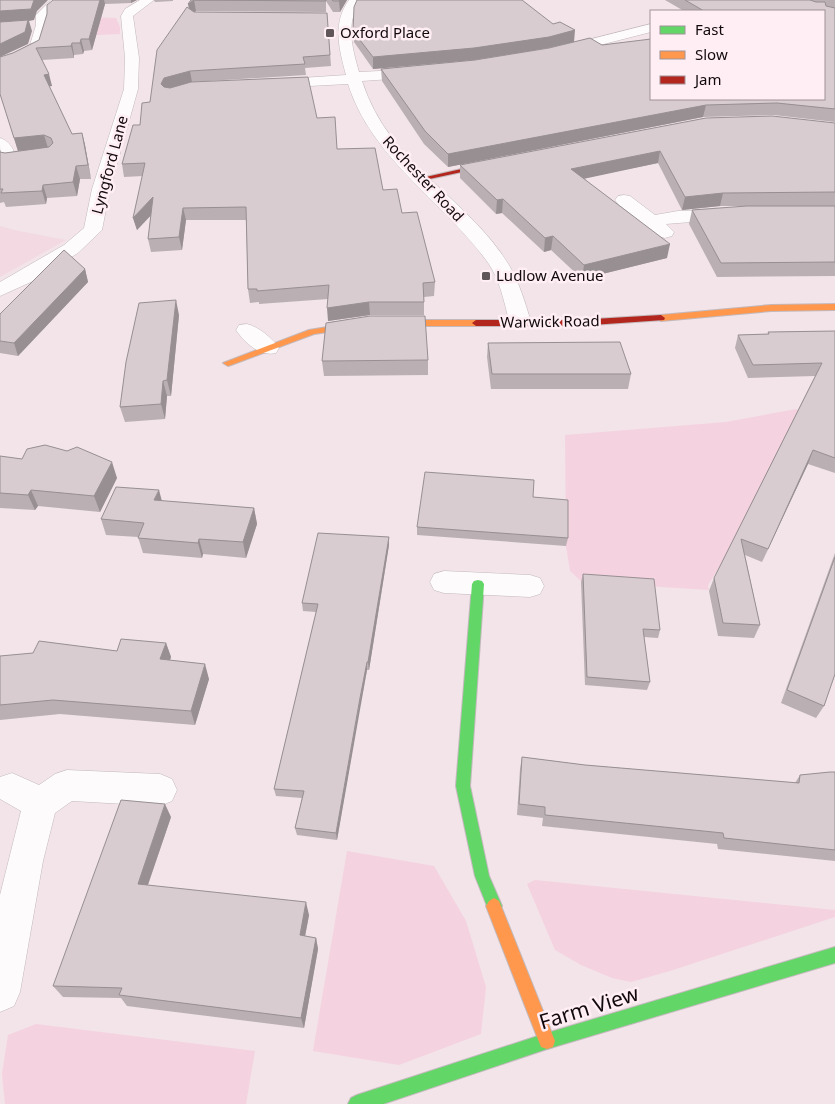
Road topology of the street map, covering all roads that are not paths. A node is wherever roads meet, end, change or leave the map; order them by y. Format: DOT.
graph roads {
  1 [pos="59,0"];
  2 [pos="148,0"];
  3 [pos="356,0"];
  4 [pos="42,25"];
  5 [pos="26,26"];
  6 [pos="650,28"];
  7 [pos="548,54"];
  8 [pos="0,64"];
  9 [pos="431,72"];
  10 [pos="354,78"];
  11 [pos="259,84"];
  12 [pos="0,143"];
  13 [pos="28,156"];
  14 [pos="506,161"];
  15 [pos="420,179"];
  16 [pos="624,200"];
  17 [pos="746,213"];
  18 [pos="0,290"];
  19 [pos="835,307"];
  20 [pos="520,322"];
  21 [pos="247,330"];
  22 [pos="268,348"];
  23 [pos="228,363"];
  24 [pos="444,582"];
  25 [pos="478,584"];
  26 [pos="530,586"];
  27 [pos="160,790"];
  28 [pos="835,955"];
  29 [pos="0,992"];
  30 [pos="547,1041"];
  31 [pos="357,1104"];
  1 -- 4 [label="street"];
  2 -- 18 [label="street, Lyngford Lane"];
  3 -- 10 [label="street, Rochester Road"];
  4 -- 5 [label="street"];
  4 -- 8 [label="street"];
  6 -- 7 [label="street"];
  9 -- 10 [label="street"];
  10 -- 11 [label="street"];
  10 -- 15 [label="street, Rochester Road"];
  12 -- 13 [label="street"];
  14 -- 15 [label="street"];
  15 -- 20 [label="street, Rochester Road"];
  16 -- 17 [label="street"];
  19 -- 20 [label="street, Warwick Road"];
  20 -- 22 [label="street, Warwick Road"];
  21 -- 22 [label="street"];
  22 -- 23 [label="street, Warwick Road"];
  24 -- 25 [label="street"];
  25 -- 26 [label="street"];
  25 -- 30 [label="street"];
  27 -- 29 [label="street"];
  28 -- 30 [label="street, Farm View"];
  30 -- 31 [label="street, Farm View"];
}
